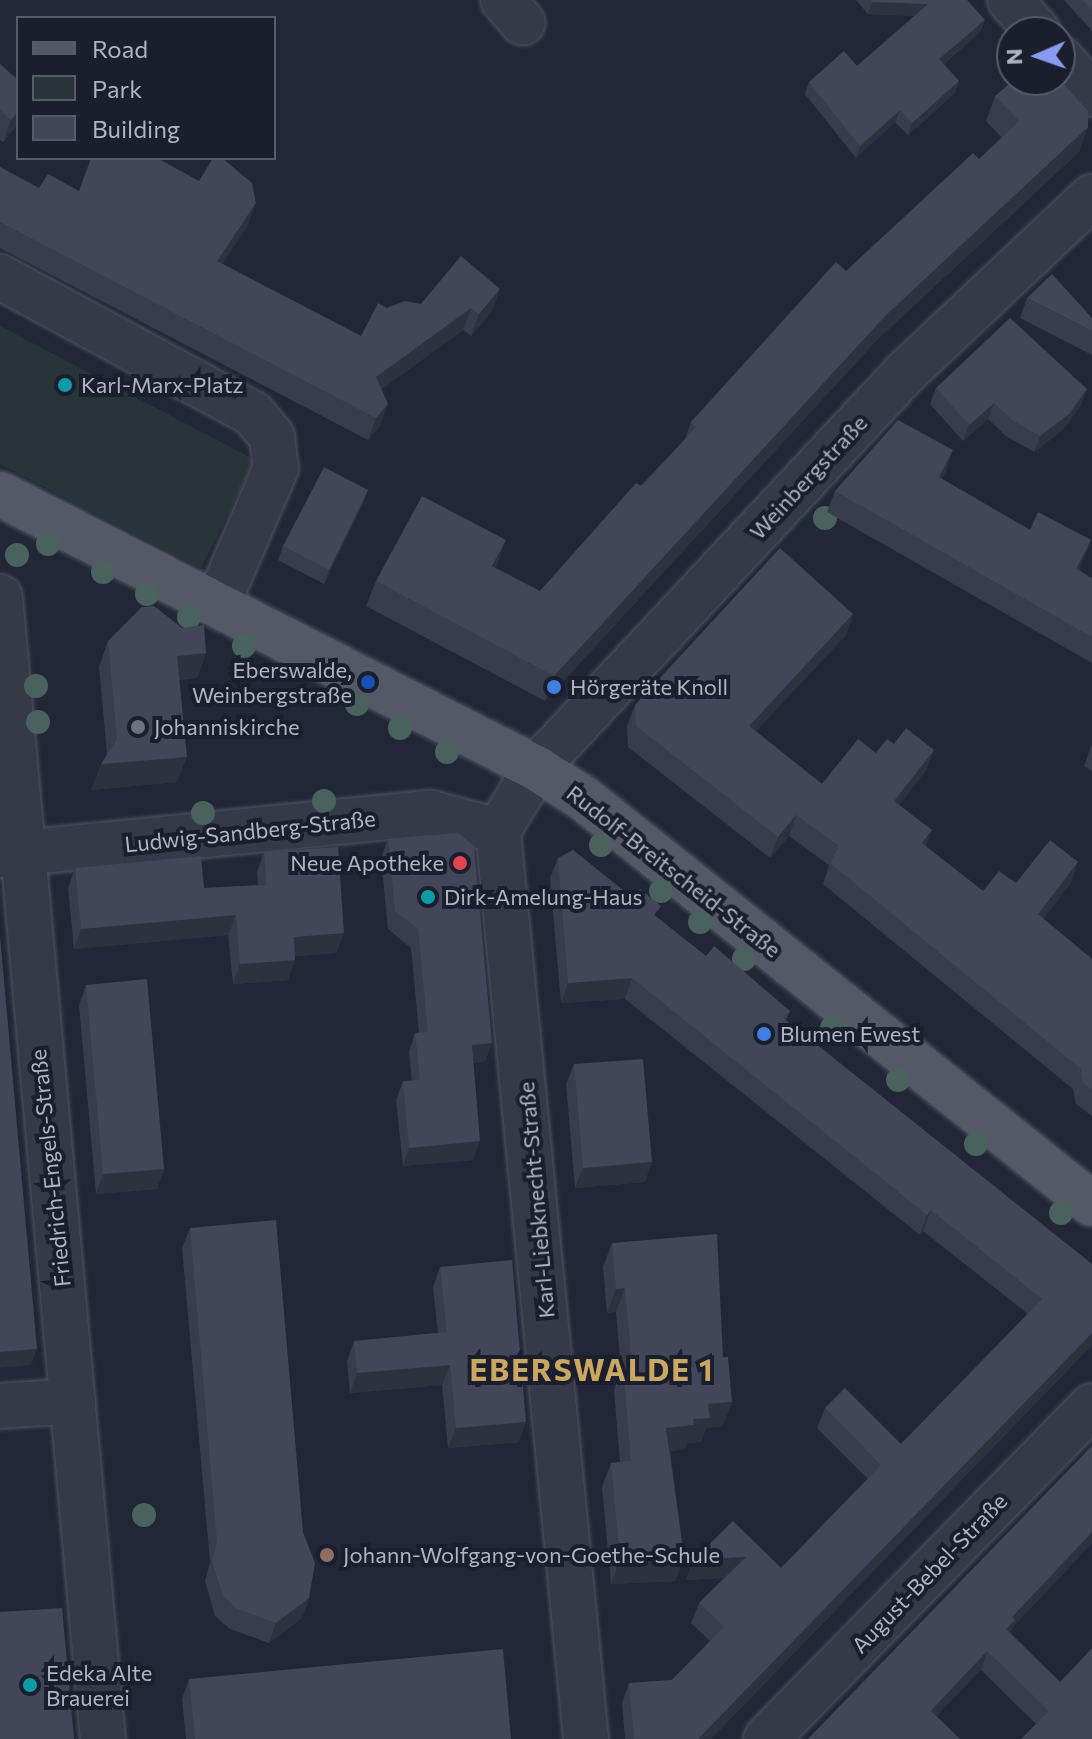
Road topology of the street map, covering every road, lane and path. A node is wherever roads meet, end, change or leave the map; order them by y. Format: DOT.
graph roads {
  1 [pos="1010,0"];
  2 [pos="1024,16"];
  3 [pos="1076,76"];
  4 [pos="1092,94"];
  5 [pos="1092,197"];
  6 [pos="0,277"];
  7 [pos="4,506"];
  8 [pos="0,597"];
  9 [pos="217,605"];
  10 [pos="536,768"];
  11 [pos="498,831"];
  12 [pos="11,854"];
  13 [pos="1092,1204"];
  14 [pos="73,1401"];
  15 [pos="0,1406"];
  16 [pos="1092,1406"];
  17 [pos="103,1739"];
  18 [pos="586,1739"];
  19 [pos="766,1739"];
  1 -- 2 [label="street"];
  3 -- 4 [label="street"];
  5 -- 10 [label="street, Weinbergstraße"];
  6 -- 9 [label="street"];
  7 -- 9 [label="main road, Rudolf-Breitscheid-Straße"];
  8 -- 12 [label="street, Friedrich-Engels-Straße"];
  9 -- 10 [label="main road, Rudolf-Breitscheid-Straße"];
  10 -- 11 [label="street"];
  10 -- 13 [label="main road, Rudolf-Breitscheid-Straße"];
  11 -- 12 [label="street, Ludwig-Sandberg-Straße"];
  11 -- 18 [label="street, Karl-Liebknecht-Straße"];
  12 -- 14 [label="street, Friedrich-Engels-Straße"];
  14 -- 15 [label="street"];
  14 -- 17 [label="street, Friedrich-Engels-Straße"];
  16 -- 19 [label="street, August-Bebel-Straße"];
}
